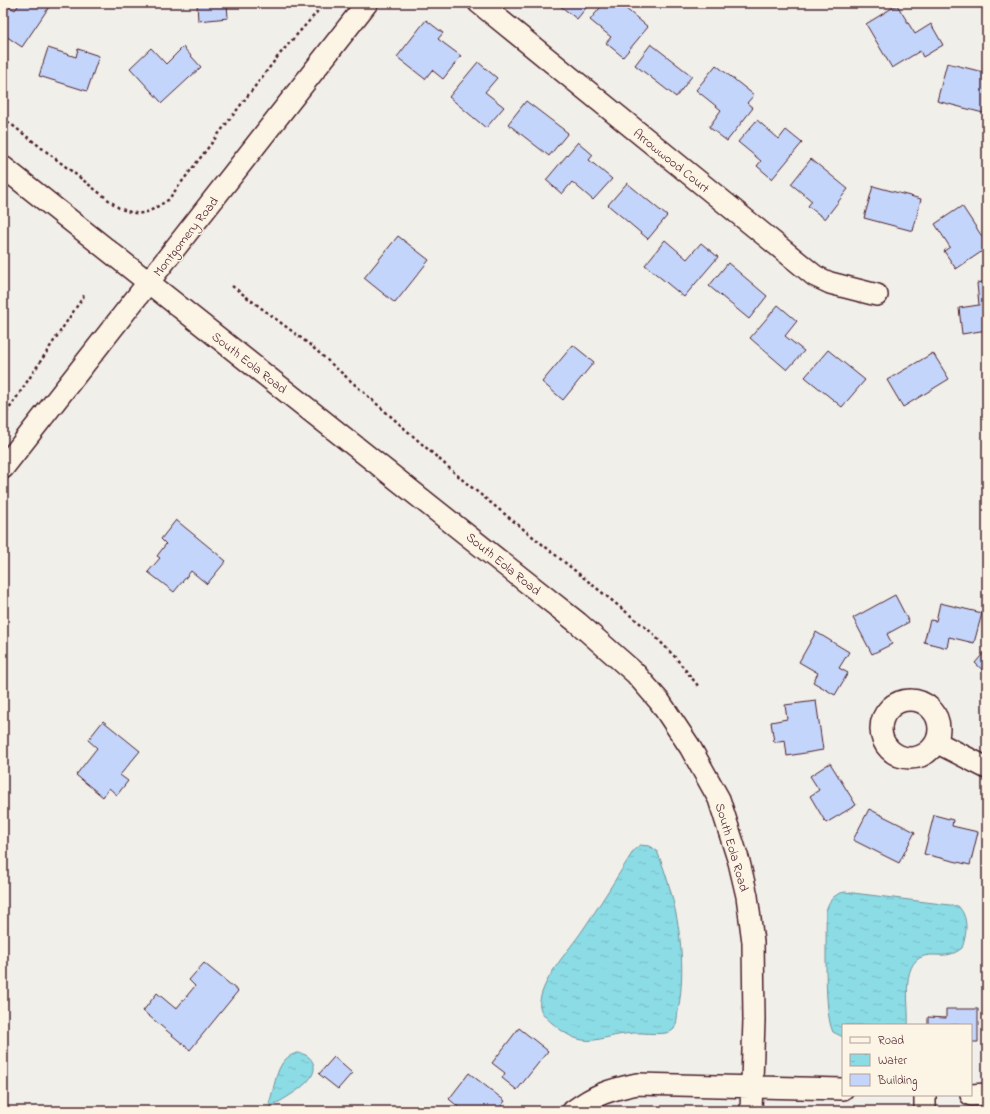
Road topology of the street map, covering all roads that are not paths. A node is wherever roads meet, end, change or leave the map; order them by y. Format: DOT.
graph roads {
  1 [pos="367,3"];
  2 [pos="479,3"];
  3 [pos="3,167"];
  4 [pos="149,282"];
  5 [pos="877,295"];
  6 [pos="3,468"];
  7 [pos="936,742"];
  8 [pos="987,768"];
  9 [pos="752,1086"];
  10 [pos="842,1089"];
  11 [pos="987,1094"];
  12 [pos="972,1095"];
  13 [pos="925,1096"];
  14 [pos="573,1111"];
  15 [pos="751,1111"];
  16 [pos="925,1111"];
  1 -- 4 [label="street, Montgomery Road"];
  2 -- 5 [label="street, Arrowwood Court"];
  3 -- 4 [label="street, South Eola Road"];
  4 -- 6 [label="street, Montgomery Road"];
  4 -- 9 [label="street, South Eola Road"];
  7 -- 8 [label="street"];
  9 -- 10 [label="street"];
  9 -- 14 [label="street"];
  9 -- 15 [label="street, South Eola Road"];
  11 -- 12 [label="street"];
  13 -- 16 [label="street"];
}
